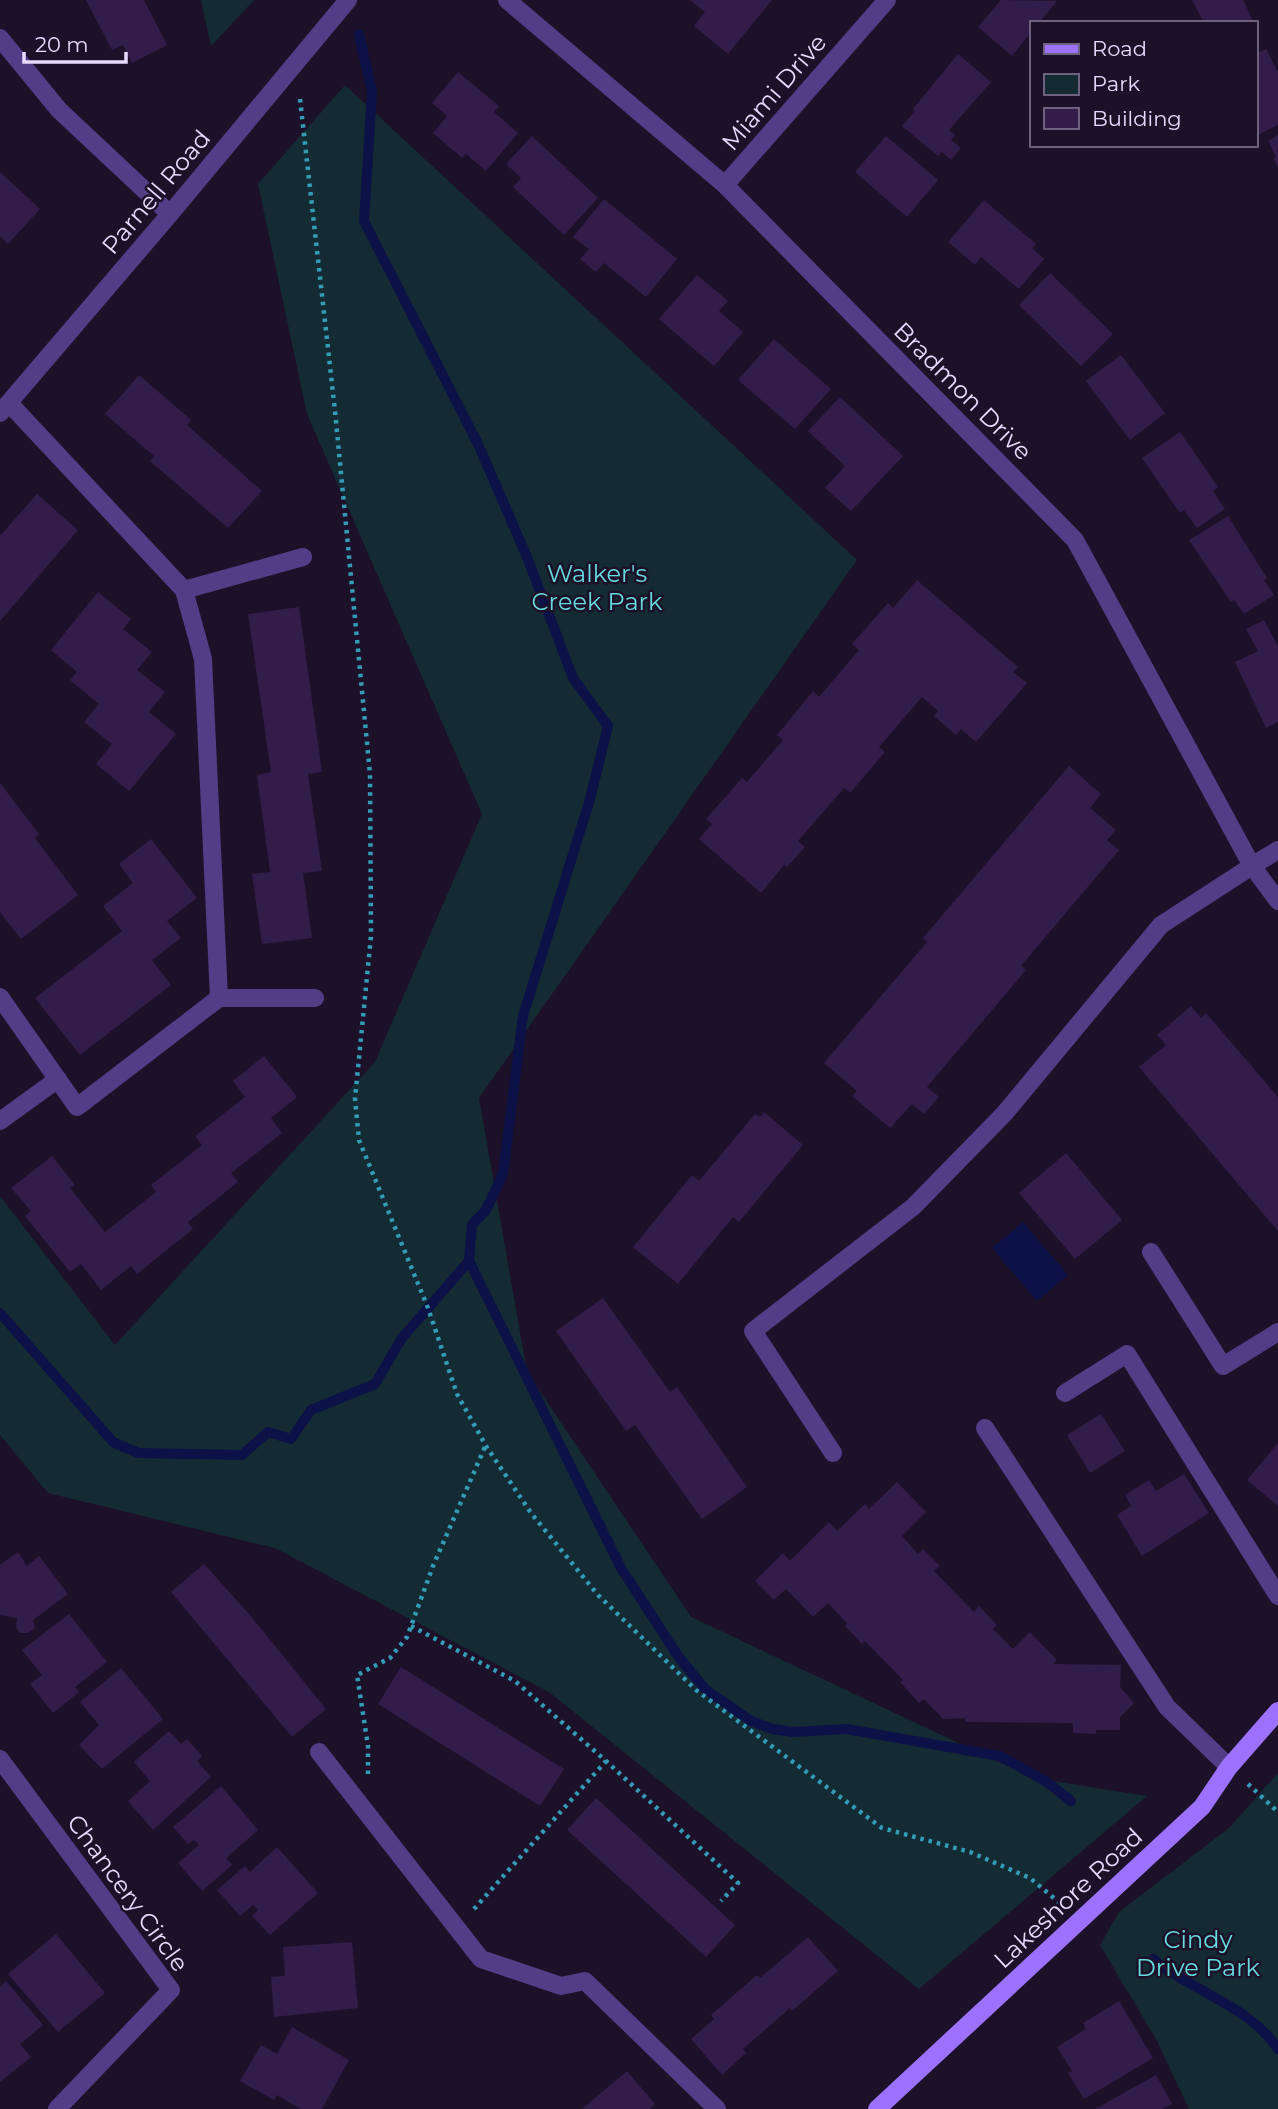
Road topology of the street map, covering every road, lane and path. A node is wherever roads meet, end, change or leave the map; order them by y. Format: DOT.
graph roads {
  1 [pos="348,0"];
  2 [pos="507,0"];
  3 [pos="887,0"];
  4 [pos="0,38"];
  5 [pos="301,101"];
  6 [pos="725,185"];
  7 [pos="170,214"];
  8 [pos="4,408"];
  9 [pos="303,557"];
  10 [pos="184,590"];
  11 [pos="1278,850"];
  12 [pos="1252,866"];
  13 [pos="1278,901"];
  14 [pos="0,997"];
  15 [pos="219,998"];
  16 [pos="315,998"];
  17 [pos="58,1079"];
  18 [pos="0,1121"];
  19 [pos="1151,1252"];
  20 [pos="1278,1332"];
  21 [pos="1065,1392"];
  22 [pos="985,1428"];
  23 [pos="486,1446"];
  24 [pos="833,1453"];
  25 [pos="1278,1596"];
  26 [pos="411,1626"];
  27 [pos="1278,1711"];
  28 [pos="319,1752"];
  29 [pos="0,1759"];
  30 [pos="606,1761"];
  31 [pos="1229,1767"];
  32 [pos="1278,1812"];
  33 [pos="368,1815"];
  34 [pos="721,1900"];
  35 [pos="1081,1920"];
  36 [pos="458,1928"];
  37 [pos="57,2109"];
  38 [pos="717,2109"];
  39 [pos="877,2109"];
  1 -- 7 [label="street, Parnell Road"];
  2 -- 6 [label="street, Bradmon Drive"];
  3 -- 6 [label="street, Miami Drive"];
  4 -- 7 [label="street"];
  5 -- 23 [label="path"];
  6 -- 12 [label="street, Bradmon Drive"];
  7 -- 8 [label="street, Parnell Road"];
  8 -- 10 [label="street"];
  9 -- 10 [label="street"];
  10 -- 15 [label="street"];
  11 -- 12 [label="street"];
  12 -- 13 [label="street, Bradmon Drive"];
  12 -- 24 [label="street"];
  14 -- 17 [label="street"];
  15 -- 16 [label="street"];
  15 -- 17 [label="street"];
  17 -- 18 [label="street"];
  19 -- 20 [label="street"];
  21 -- 25 [label="street"];
  22 -- 31 [label="street"];
  23 -- 26 [label="path"];
  23 -- 35 [label="path"];
  26 -- 30 [label="path"];
  26 -- 33 [label="path"];
  27 -- 31 [label="main road, Lakeshore Road"];
  28 -- 33 [label="street"];
  29 -- 37 [label="street, Chancery Circle"];
  30 -- 34 [label="path"];
  30 -- 36 [label="path"];
  31 -- 32 [label="path"];
  31 -- 35 [label="main road, Lakeshore Road"];
  33 -- 36 [label="street"];
  35 -- 39 [label="main road, Lakeshore Road"];
  36 -- 38 [label="street"];
}
